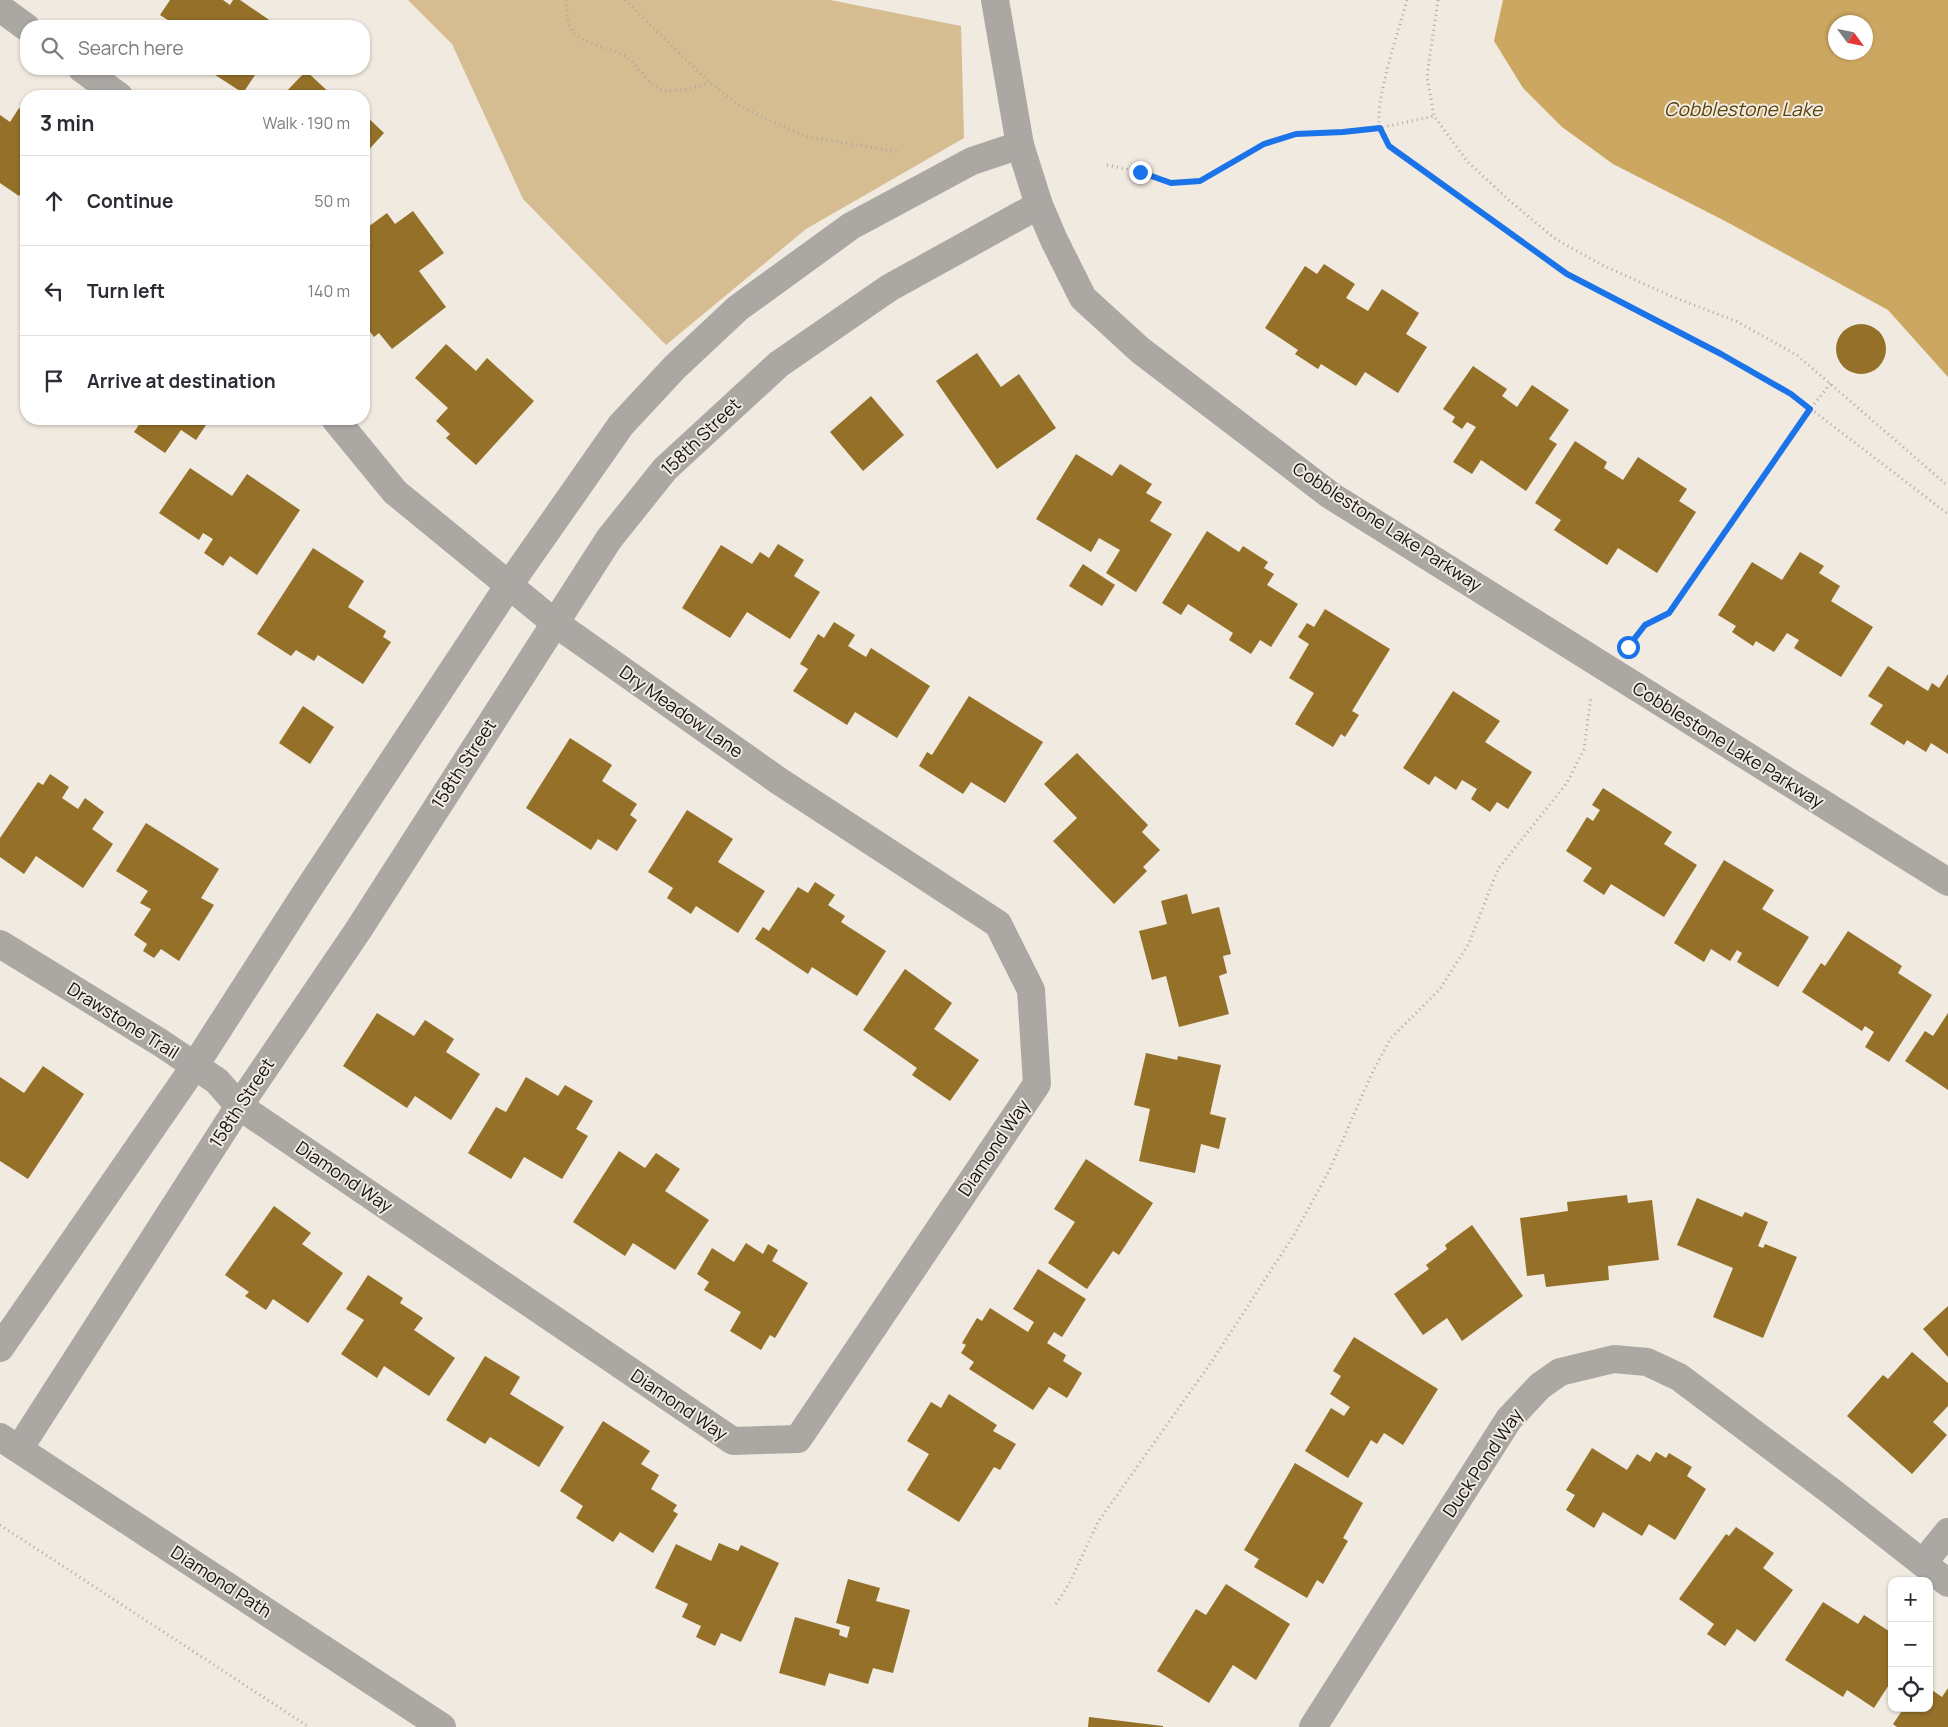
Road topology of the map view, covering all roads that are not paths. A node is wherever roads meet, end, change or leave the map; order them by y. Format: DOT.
graph roads {
  1 [pos="995,0"];
  2 [pos="0,8"];
  3 [pos="20,23"];
  4 [pos="90,75"];
  5 [pos="111,90"];
  6 [pos="1020,145"];
  7 [pos="1039,205"];
  8 [pos="340,425"];
  9 [pos="509,585"];
  10 [pos="555,623"];
  11 [pos="1948,882"];
  12 [pos="0,944"];
  13 [pos="1031,990"];
  14 [pos="194,1067"];
  15 [pos="239,1106"];
  16 [pos="0,1348"];
  17 [pos="9,1443"];
  18 [pos="1948,1532"];
  19 [pos="1923,1563"];
  20 [pos="1948,1583"];
  21 [pos="442,1727"];
  22 [pos="1313,1727"];
  1 -- 6 [label="street, Cobblestone Lake Parkway"];
  2 -- 3 [label="street"];
  4 -- 5 [label="street"];
  6 -- 7 [label="street, Cobblestone Lake Parkway"];
  6 -- 9 [label="street"];
  7 -- 10 [label="street, 158th Street"];
  7 -- 11 [label="street, Cobblestone Lake Parkway"];
  8 -- 9 [label="street, Dry Meadow Lane"];
  9 -- 10 [label="street, Dry Meadow Lane"];
  9 -- 14 [label="street"];
  10 -- 13 [label="street, Dry Meadow Lane"];
  10 -- 15 [label="street, 158th Street"];
  12 -- 14 [label="street, Drawstone Trail"];
  13 -- 15 [label="street, Diamond Way"];
  14 -- 15 [label="street, Drawstone Trail"];
  14 -- 16 [label="street"];
  15 -- 17 [label="street, 158th Street"];
  17 -- 21 [label="street, Diamond Path"];
  18 -- 19 [label="street"];
  19 -- 20 [label="street, Duck Pond Way"];
  19 -- 22 [label="street, Duck Pond Way"];
}
